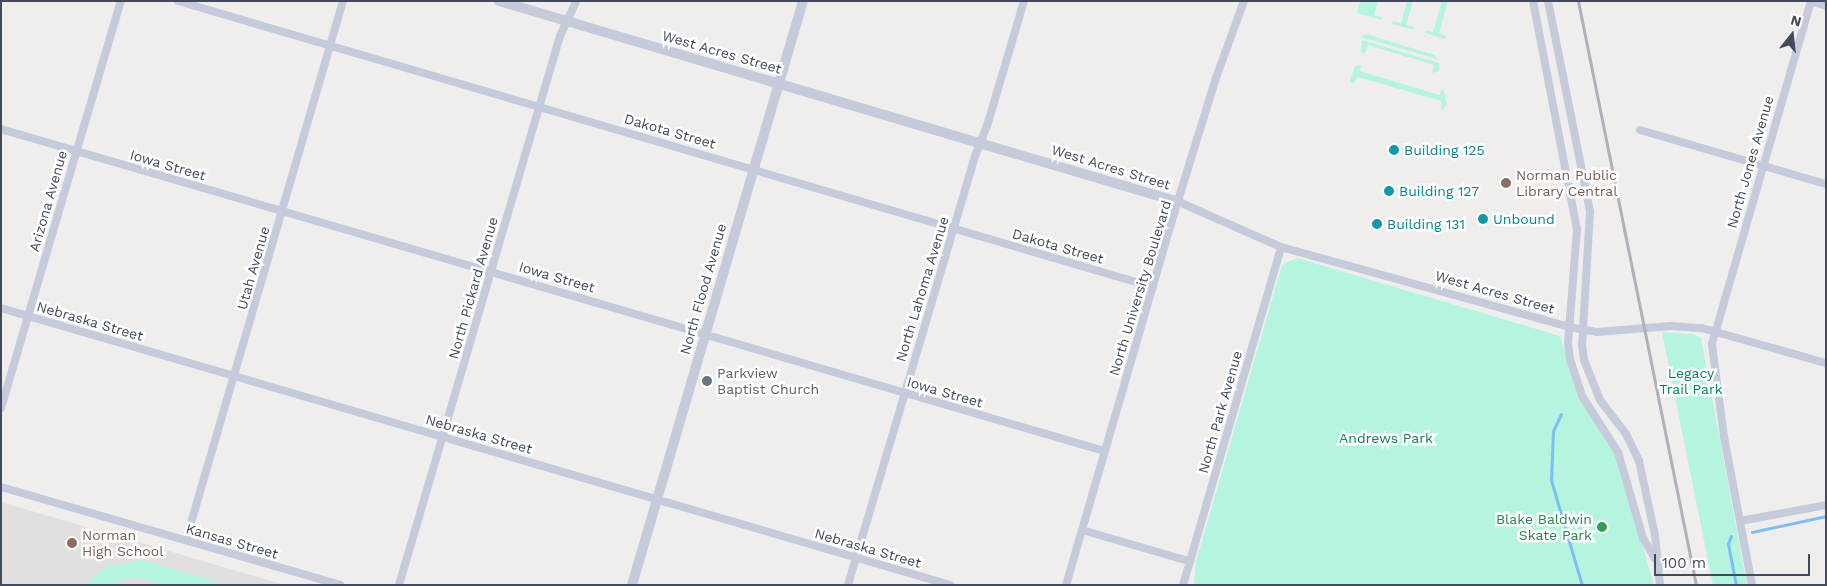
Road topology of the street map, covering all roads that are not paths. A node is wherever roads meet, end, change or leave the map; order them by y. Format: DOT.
graph roads {
  1 [pos="121,1"];
  2 [pos="178,1"];
  3 [pos="343,1"];
  4 [pos="498,1"];
  5 [pos="576,1"];
  6 [pos="802,1"];
  7 [pos="1024,1"];
  8 [pos="1244,1"];
  9 [pos="1533,1"];
  10 [pos="1548,1"];
  11 [pos="1810,1"];
  12 [pos="1826,6"];
  13 [pos="567,22"];
  14 [pos="330,46"];
  15 [pos="779,82"];
  16 [pos="539,106"];
  17 [pos="1,129"];
  18 [pos="1640,130"];
  19 [pos="981,142"];
  20 [pos="76,151"];
  21 [pos="1762,166"];
  22 [pos="753,169"];
  23 [pos="1826,184"];
  24 [pos="1178,202"];
  25 [pos="282,212"];
  26 [pos="954,228"];
  27 [pos="1281,247"];
  28 [pos="491,271"];
  29 [pos="1153,287"];
  30 [pos="1,308"];
  31 [pos="29,316"];
  32 [pos="1569,327"];
  33 [pos="1582,330"];
  34 [pos="1716,331"];
  35 [pos="705,334"];
  36 [pos="1826,363"];
  37 [pos="235,376"];
  38 [pos="904,393"];
  39 [pos="1,408"];
  40 [pos="443,437"];
  41 [pos="1104,451"];
  42 [pos="1,486"];
  43 [pos="658,499"];
  44 [pos="1826,505"];
  45 [pos="1740,521"];
  46 [pos="1082,530"];
  47 [pos="186,540"];
  48 [pos="856,557"];
  49 [pos="1655,559"];
  50 [pos="1189,561"];
  51 [pos="1187,571"];
  52 [pos="340,585"];
  53 [pos="399,585"];
  54 [pos="632,585"];
  55 [pos="848,585"];
  56 [pos="950,585"];
  57 [pos="1066,585"];
  58 [pos="1183,585"];
  59 [pos="1187,585"];
  60 [pos="1660,585"];
  61 [pos="1752,585"];
  1 -- 20 [label="street, Arizona Avenue"];
  2 -- 14 [label="street, Dakota Street"];
  3 -- 14 [label="street, Utah Avenue"];
  4 -- 13 [label="street, West Acres Street"];
  5 -- 13 [label="street, North Pickard Avenue"];
  6 -- 15 [label="street, North Flood Avenue"];
  7 -- 19 [label="street, North Lahoma Avenue"];
  8 -- 24 [label="street, North University Boulevard"];
  9 -- 32 [label="street"];
  10 -- 33 [label="street"];
  11 -- 12 [label="street"];
  11 -- 21 [label="street, North Jones Avenue"];
  13 -- 15 [label="street, West Acres Street"];
  13 -- 16 [label="street, North Pickard Avenue"];
  14 -- 16 [label="street, Dakota Street"];
  14 -- 25 [label="street, Utah Avenue"];
  15 -- 19 [label="street, West Acres Street"];
  15 -- 22 [label="street, North Flood Avenue"];
  16 -- 22 [label="street, Dakota Street"];
  16 -- 28 [label="street, North Pickard Avenue"];
  17 -- 20 [label="street, Iowa Street"];
  18 -- 21 [label="street"];
  19 -- 24 [label="street, West Acres Street"];
  19 -- 26 [label="street, North Lahoma Avenue"];
  20 -- 25 [label="street, Iowa Street"];
  20 -- 31 [label="street, Arizona Avenue"];
  21 -- 23 [label="street"];
  21 -- 34 [label="street, North Jones Avenue"];
  22 -- 26 [label="street, Dakota Street"];
  22 -- 35 [label="street, North Flood Avenue"];
  24 -- 27 [label="street, West Acres Street"];
  24 -- 29 [label="street, North University Boulevard"];
  25 -- 28 [label="street, Iowa Street"];
  25 -- 37 [label="street, Utah Avenue"];
  26 -- 29 [label="street, Dakota Street"];
  26 -- 38 [label="street, North Lahoma Avenue"];
  27 -- 32 [label="street, West Acres Street"];
  27 -- 50 [label="street, North Park Avenue"];
  28 -- 35 [label="street, Iowa Street"];
  28 -- 40 [label="street, North Pickard Avenue"];
  29 -- 41 [label="street, North University Boulevard"];
  30 -- 31 [label="street, Nebraska Street"];
  31 -- 37 [label="street, Nebraska Street"];
  31 -- 39 [label="street, Arizona Avenue"];
  32 -- 33 [label="street, West Acres Street"];
  32 -- 49 [label="street"];
  33 -- 34 [label="street, West Acres Street"];
  33 -- 49 [label="street"];
  34 -- 36 [label="street, West Acres Street"];
  34 -- 45 [label="street, North Jones Avenue"];
  35 -- 38 [label="street, Iowa Street"];
  35 -- 43 [label="street, North Flood Avenue"];
  37 -- 40 [label="street, Nebraska Street"];
  37 -- 47 [label="street, Utah Avenue"];
  38 -- 41 [label="street, Iowa Street"];
  38 -- 48 [label="street, North Lahoma Avenue"];
  40 -- 43 [label="street, Nebraska Street"];
  40 -- 53 [label="street, North Pickard Avenue"];
  41 -- 46 [label="street, North University Boulevard"];
  42 -- 47 [label="street, Kansas Street"];
  43 -- 48 [label="street, Nebraska Street"];
  43 -- 54 [label="street, North Flood Avenue"];
  44 -- 45 [label="street"];
  45 -- 61 [label="street, North Jones Avenue"];
  46 -- 50 [label="street"];
  46 -- 57 [label="street, North University Boulevard"];
  47 -- 52 [label="street, Kansas Street"];
  48 -- 55 [label="street, North Lahoma Avenue"];
  48 -- 56 [label="street, Nebraska Street"];
  49 -- 60 [label="street"];
  50 -- 51 [label="street, North Park Avenue"];
  51 -- 58 [label="street, North Park Avenue"];
  51 -- 59 [label="street"];
}
